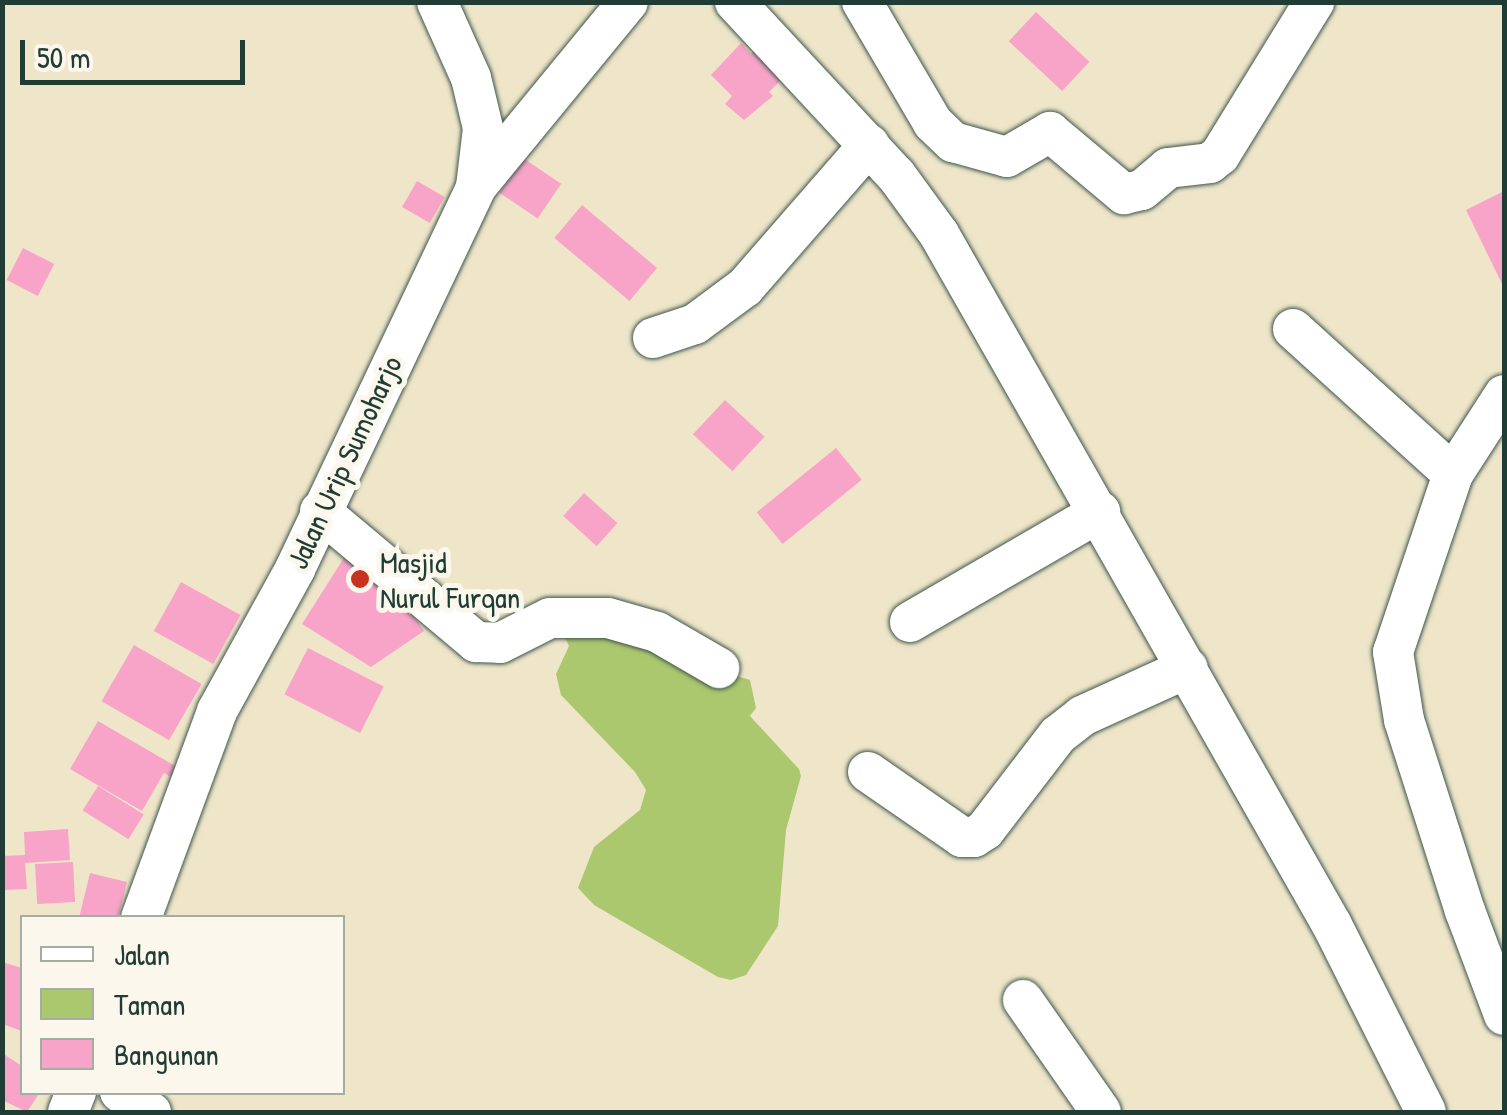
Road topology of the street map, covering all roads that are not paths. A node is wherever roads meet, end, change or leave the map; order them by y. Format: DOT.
graph roads {
  1 [pos="437,2"];
  2 [pos="628,2"];
  3 [pos="736,2"];
  4 [pos="862,2"];
  5 [pos="1314,2"];
  6 [pos="869,145"];
  7 [pos="476,187"];
  8 [pos="1293,329"];
  9 [pos="653,338"];
  10 [pos="1504,395"];
  11 [pos="1453,474"];
  12 [pos="320,511"];
  13 [pos="1100,512"];
  14 [pos="910,622"];
  15 [pos="718,668"];
  16 [pos="1188,668"];
  17 [pos="868,772"];
  18 [pos="143,915"];
  19 [pos="1022,1000"];
  20 [pos="1504,1014"];
  21 [pos="125,1095"];
  22 [pos="151,1112"];
  23 [pos="1101,1112"];
  24 [pos="1426,1112"];
  1 -- 7 [label="street, Jalan Urip Sumoharjo"];
  2 -- 7 [label="street"];
  3 -- 6 [label="street"];
  4 -- 5 [label="street"];
  6 -- 9 [label="street"];
  6 -- 13 [label="street"];
  7 -- 12 [label="street, Jalan Urip Sumoharjo"];
  8 -- 11 [label="street"];
  10 -- 11 [label="street"];
  11 -- 20 [label="street"];
  12 -- 15 [label="street"];
  12 -- 18 [label="street, Jalan Urip Sumoharjo"];
  13 -- 14 [label="street"];
  13 -- 16 [label="street"];
  16 -- 17 [label="street"];
  16 -- 24 [label="street"];
  19 -- 23 [label="street"];
  21 -- 22 [label="street"];
}
